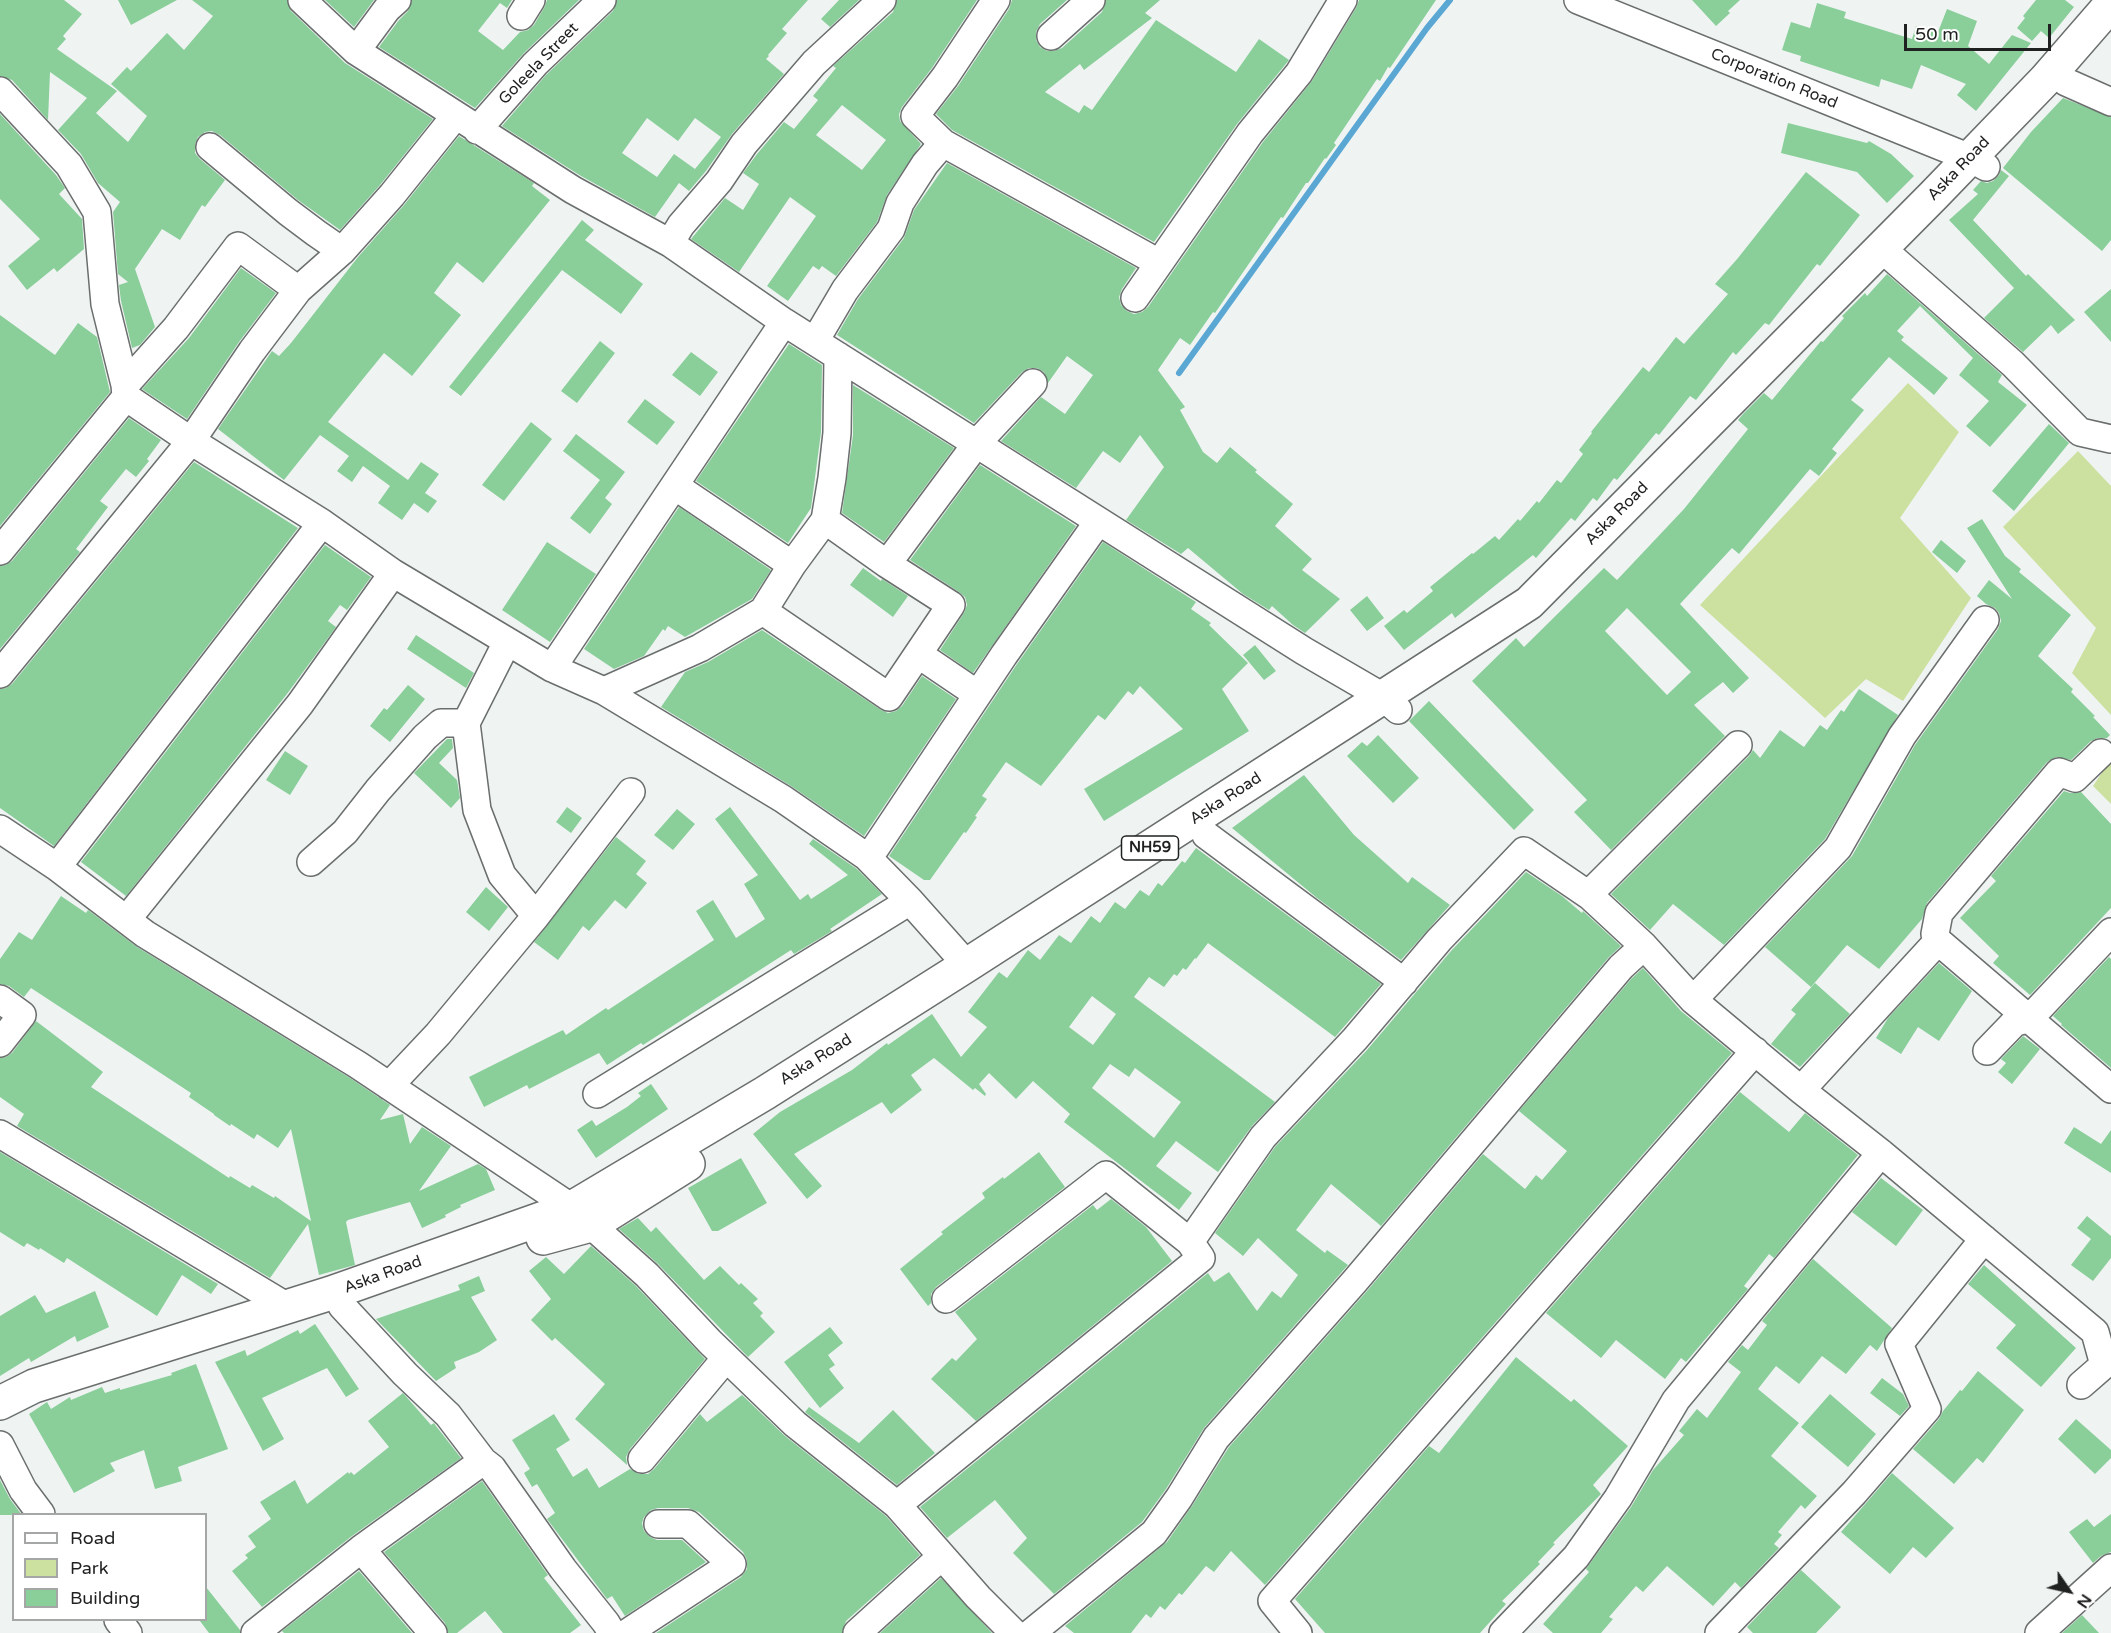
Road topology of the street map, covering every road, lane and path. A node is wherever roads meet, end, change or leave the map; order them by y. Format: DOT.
graph roads {
  1 [pos="302,0"];
  2 [pos="397,0"];
  3 [pos="602,0"];
  4 [pos="996,0"];
  5 [pos="1091,0"];
  6 [pos="1343,0"];
  7 [pos="1578,0"];
  8 [pos="874,3"];
  9 [pos="2111,4"];
  10 [pos="1622,7"];
  11 [pos="2111,33"];
  12 [pos="1051,36"];
  13 [pos="356,51"];
  14 [pos="2066,82"];
  15 [pos="0,91"];
  16 [pos="2111,102"];
  17 [pos="466,123"];
  18 [pos="943,143"];
  19 [pos="210,147"];
  20 [pos="1978,162"];
  21 [pos="670,243"];
  22 [pos="342,251"];
  23 [pos="1888,253"];
  24 [pos="1160,263"];
  25 [pos="298,290"];
  26 [pos="1135,298"];
  27 [pos="784,322"];
  28 [pos="815,341"];
  29 [pos="838,356"];
  30 [pos="1033,382"];
  31 [pos="126,391"];
  32 [pos="2111,439"];
  33 [pos="191,441"];
  34 [pos="977,443"];
  35 [pos="675,486"];
  36 [pos="825,520"];
  37 [pos="1098,522"];
  38 [pos="322,523"];
  39 [pos="0,551"];
  40 [pos="887,564"];
  41 [pos="792,565"];
  42 [pos="393,573"];
  43 [pos="763,611"];
  44 [pos="1985,620"];
  45 [pos="507,642"];
  46 [pos="918,654"];
  47 [pos="552,668"];
  48 [pos="0,674"];
  49 [pos="604,691"];
  50 [pos="977,694"];
  51 [pos="1390,704"];
  52 [pos="466,723"];
  53 [pos="1738,746"];
  54 [pos="2101,753"];
  55 [pos="631,792"];
  56 [pos="0,829"];
  57 [pos="1206,835"];
  58 [pos="867,857"];
  59 [pos="311,862"];
  60 [pos="57,867"];
  61 [pos="1590,896"];
  62 [pos="910,902"];
  63 [pos="536,916"];
  64 [pos="127,919"];
  65 [pos="2111,932"];
  66 [pos="1938,941"];
  67 [pos="1644,946"];
  68 [pos="967,965"];
  69 [pos="1404,981"];
  70 [pos="0,999"];
  71 [pos="1693,1000"];
  72 [pos="2029,1019"];
  73 [pos="0,1043"];
  74 [pos="1755,1052"];
  75 [pos="1988,1052"];
  76 [pos="389,1086"];
  77 [pos="2111,1089"];
  78 [pos="1801,1090"];
  79 [pos="597,1094"];
  80 [pos="0,1134"];
  81 [pos="1881,1153"];
  82 [pos="582,1216"];
  83 [pos="1983,1239"];
  84 [pos="1190,1242"];
  85 [pos="946,1299"];
  86 [pos="342,1305"];
  87 [pos="286,1306"];
  88 [pos="726,1358"];
  89 [pos="2081,1385"];
  90 [pos="0,1403"];
  91 [pos="0,1408"];
  92 [pos="0,1444"];
  93 [pos="642,1459"];
  94 [pos="483,1461"];
  95 [pos="897,1505"];
  96 [pos="40,1513"];
  97 [pos="658,1524"];
  98 [pos="362,1549"];
  99 [pos="942,1556"];
  100 [pos="2111,1568"];
  101 [pos="118,1621"];
  102 [pos="608,1630"];
  103 [pos="128,1633"];
  104 [pos="255,1633"];
  105 [pos="433,1633"];
  106 [pos="858,1633"];
  107 [pos="1014,1633"];
  108 [pos="1031,1633"];
  109 [pos="1298,1633"];
  110 [pos="1503,1633"];
  111 [pos="1719,1633"];
  112 [pos="2039,1633"];
  1 -- 13 [label="street"];
  2 -- 13 [label="street"];
  3 -- 17 [label="street, Goleela Street"];
  4 -- 18 [label="street"];
  5 -- 12 [label="street"];
  6 -- 24 [label="street"];
  7 -- 10 [label="street, Corporation Road"];
  8 -- 21 [label="street"];
  9 -- 20 [label="highway, Aska Road / NH59"];
  10 -- 20 [label="street, Corporation Road"];
  11 -- 14 [label="highway, NH59"];
  13 -- 17 [label="street"];
  14 -- 16 [label="street"];
  14 -- 20 [label="highway, NH59"];
  15 -- 31 [label="street"];
  17 -- 21 [label="street"];
  17 -- 22 [label="street, Goleela Street"];
  18 -- 24 [label="street"];
  18 -- 28 [label="street"];
  19 -- 22 [label="street"];
  20 -- 23 [label="highway, Aska Road / NH59"];
  21 -- 27 [label="street"];
  22 -- 25 [label="street, Goleela Street"];
  23 -- 32 [label="street"];
  23 -- 51 [label="highway, Aska Road / NH59"];
  24 -- 26 [label="street"];
  25 -- 31 [label="street"];
  25 -- 33 [label="street, Goleela Street"];
  27 -- 28 [label="street"];
  27 -- 35 [label="street"];
  28 -- 29 [label="street"];
  29 -- 34 [label="street"];
  29 -- 36 [label="street"];
  30 -- 34 [label="street"];
  31 -- 33 [label="street"];
  31 -- 39 [label="street"];
  33 -- 38 [label="street"];
  33 -- 48 [label="street, Goleela Street"];
  34 -- 37 [label="street"];
  34 -- 40 [label="street"];
  35 -- 41 [label="street"];
  35 -- 47 [label="street"];
  36 -- 40 [label="street"];
  36 -- 41 [label="street"];
  37 -- 50 [label="street"];
  37 -- 51 [label="street"];
  38 -- 42 [label="street"];
  38 -- 60 [label="street"];
  40 -- 46 [label="street"];
  41 -- 43 [label="street"];
  42 -- 45 [label="street"];
  42 -- 64 [label="street"];
  43 -- 46 [label="street"];
  43 -- 49 [label="street"];
  44 -- 71 [label="street"];
  45 -- 47 [label="street"];
  45 -- 52 [label="street"];
  46 -- 50 [label="street"];
  47 -- 49 [label="street"];
  49 -- 58 [label="street"];
  50 -- 58 [label="street"];
  51 -- 57 [label="highway, NH59"];
  51 -- 68 [label="highway, Aska Road / NH59"];
  52 -- 59 [label="street"];
  52 -- 63 [label="street"];
  53 -- 61 [label="street"];
  54 -- 66 [label="street"];
  55 -- 63 [label="street"];
  56 -- 60 [label="street"];
  57 -- 69 [label="street"];
  57 -- 82 [label="highway, NH59"];
  58 -- 62 [label="street"];
  60 -- 64 [label="street"];
  61 -- 67 [label="street"];
  61 -- 69 [label="street"];
  62 -- 68 [label="street"];
  62 -- 79 [label="street"];
  63 -- 76 [label="street"];
  64 -- 76 [label="street"];
  65 -- 72 [label="street"];
  66 -- 72 [label="street"];
  66 -- 78 [label="street"];
  67 -- 71 [label="street"];
  67 -- 108 [label="street"];
  68 -- 82 [label="highway, Aska Road / NH59"];
  69 -- 84 [label="street"];
  70 -- 73 [label="street"];
  71 -- 74 [label="street"];
  72 -- 75 [label="street"];
  72 -- 77 [label="street"];
  74 -- 78 [label="street"];
  74 -- 109 [label="street"];
  76 -- 82 [label="street"];
  78 -- 81 [label="street"];
  80 -- 87 [label="street"];
  81 -- 83 [label="street"];
  81 -- 110 [label="street"];
  82 -- 86 [label="highway, NH59"];
  82 -- 87 [label="highway, Aska Road / NH59"];
  82 -- 88 [label="street"];
  83 -- 89 [label="street"];
  83 -- 111 [label="street"];
  84 -- 85 [label="street"];
  84 -- 95 [label="street"];
  86 -- 91 [label="highway, NH59"];
  86 -- 94 [label="street"];
  87 -- 90 [label="highway, Aska Road / NH59"];
  88 -- 93 [label="street"];
  88 -- 95 [label="street"];
  92 -- 96 [label="street"];
  94 -- 98 [label="street"];
  94 -- 102 [label="street"];
  95 -- 99 [label="street"];
  97 -- 102 [label="street"];
  98 -- 104 [label="street"];
  98 -- 105 [label="street"];
  99 -- 106 [label="street"];
  99 -- 107 [label="street"];
  100 -- 112 [label="street"];
  101 -- 103 [label="street"];
}
